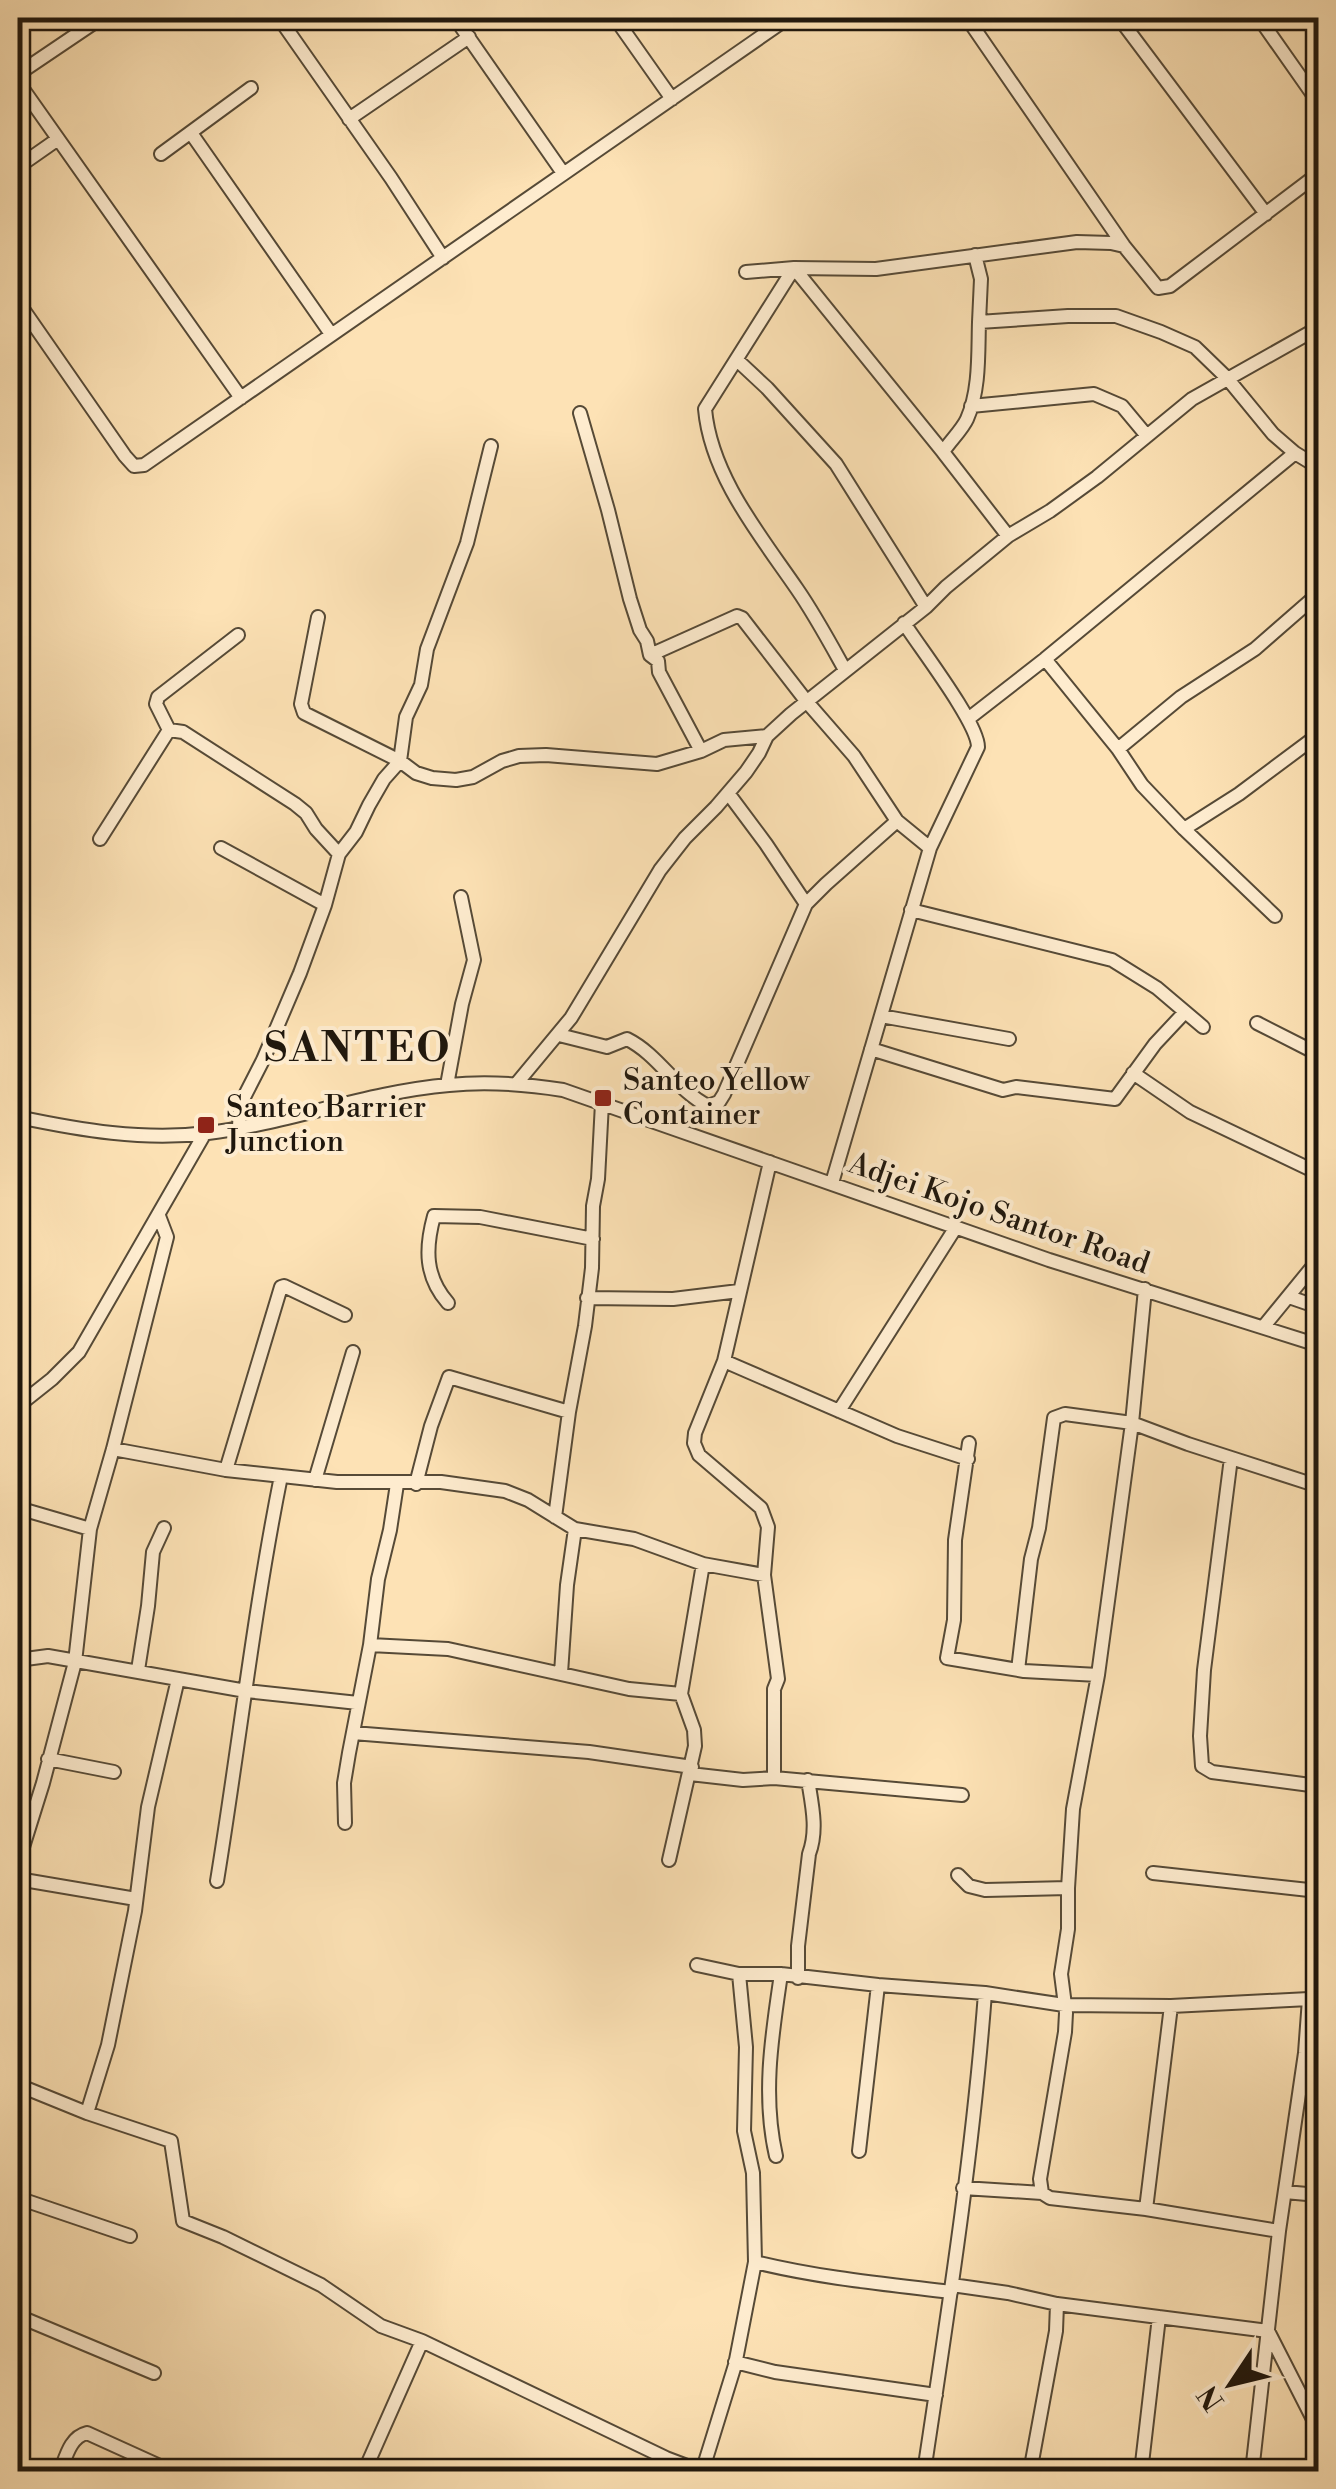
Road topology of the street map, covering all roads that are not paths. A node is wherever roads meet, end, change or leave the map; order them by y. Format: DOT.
graph roads {
  1 [pos="101,18"];
  2 [pos="280,18"];
  3 [pos="455,18"];
  4 [pos="615,18"];
  5 [pos="788,18"];
  6 [pos="968,18"];
  7 [pos="1119,18"];
  8 [pos="1259,18"];
  9 [pos="770,23"];
  10 [pos="469,37"];
  11 [pos="18,78"];
  12 [pos="252,88"];
  13 [pos="672,99"];
  14 [pos="1318,102"];
  15 [pos="349,119"];
  16 [pos="190,133"];
  17 [pos="58,140"];
  18 [pos="161,154"];
  19 [pos="18,168"];
  20 [pos="563,173"];
  21 [pos="1318,174"];
  22 [pos="1266,214"];
  23 [pos="1124,246"];
  24 [pos="975,255"];
  25 [pos="443,258"];
  26 [pos="794,268"];
  27 [pos="746,272"];
  28 [pos="18,302"];
  29 [pos="979,322"];
  30 [pos="1318,328"];
  31 [pos="331,334"];
  32 [pos="737,360"];
  33 [pos="1227,378"];
  34 [pos="241,398"];
  35 [pos="970,406"];
  36 [pos="580,413"];
  37 [pos="1147,436"];
  38 [pos="491,446"];
  39 [pos="943,452"];
  40 [pos="1295,453"];
  41 [pos="1318,467"];
  42 [pos="1008,536"];
  43 [pos="1318,594"];
  44 [pos="926,607"];
  45 [pos="318,618"];
  46 [pos="904,623"];
  47 [pos="238,635"];
  48 [pos="650,654"];
  49 [pos="1045,658"];
  50 [pos="845,670"];
  51 [pos="807,702"];
  52 [pos="968,718"];
  53 [pos="169,730"];
  54 [pos="1318,735"];
  55 [pos="767,736"];
  56 [pos="1118,749"];
  57 [pos="701,751"];
  58 [pos="400,762"];
  59 [pos="728,794"];
  60 [pos="898,820"];
  61 [pos="1184,829"];
  62 [pos="100,839"];
  63 [pos="221,848"];
  64 [pos="930,848"];
  65 [pos="339,854"];
  66 [pos="461,897"];
  67 [pos="806,904"];
  68 [pos="324,905"];
  69 [pos="911,910"];
  70 [pos="1274,916"];
  71 [pos="1185,1012"];
  72 [pos="881,1016"];
  73 [pos="1257,1023"];
  74 [pos="1203,1027"];
  75 [pos="559,1035"];
  76 [pos="1009,1038"];
  77 [pos="871,1049"];
  78 [pos="1318,1054"];
  79 [pos="1133,1074"];
  80 [pos="518,1083"];
  81 [pos="447,1085"];
  82 [pos="602,1103"];
  83 [pos="18,1117"];
  84 [pos="239,1128"];
  85 [pos="205,1133"];
  86 [pos="770,1162"];
  87 [pos="1318,1173"];
  88 [pos="832,1184"];
  89 [pos="160,1216"];
  90 [pos="956,1227"];
  91 [pos="594,1238"];
  92 [pos="1318,1260"];
  93 [pos="1145,1289"];
  94 [pos="739,1292"];
  95 [pos="1290,1297"];
  96 [pos="588,1298"];
  97 [pos="448,1304"];
  98 [pos="1318,1307"];
  99 [pos="346,1315"];
  100 [pos="1264,1326"];
  101 [pos="1318,1344"];
  102 [pos="353,1352"];
  103 [pos="724,1362"];
  104 [pos="18,1406"];
  105 [pos="840,1411"];
  106 [pos="569,1412"];
  107 [pos="1132,1423"];
  108 [pos="969,1443"];
  109 [pos="114,1449"];
  110 [pos="968,1458"];
  111 [pos="1231,1458"];
  112 [pos="226,1470"];
  113 [pos="281,1476"];
  114 [pos="315,1480"];
  115 [pos="396,1484"];
  116 [pos="416,1484"];
  117 [pos="1318,1486"];
  118 [pos="18,1508"];
  119 [pos="555,1518"];
  120 [pos="164,1528"];
  121 [pos="90,1529"];
  122 [pos="576,1529"];
  123 [pos="704,1564"];
  124 [pos="764,1575"];
  125 [pos="370,1646"];
  126 [pos="18,1660"];
  127 [pos="75,1662"];
  128 [pos="138,1670"];
  129 [pos="1018,1670"];
  130 [pos="561,1673"];
  131 [pos="1098,1674"];
  132 [pos="178,1678"];
  133 [pos="246,1691"];
  134 [pos="681,1694"];
  135 [pos="358,1703"];
  136 [pos="352,1733"];
  137 [pos="48,1759"];
  138 [pos="691,1770"];
  139 [pos="114,1772"];
  140 [pos="774,1778"];
  141 [pos="808,1780"];
  142 [pos="1318,1786"];
  143 [pos="962,1794"];
  144 [pos="346,1823"];
  145 [pos="669,1860"];
  146 [pos="18,1863"];
  147 [pos="1154,1874"];
  148 [pos="958,1875"];
  149 [pos="18,1879"];
  150 [pos="217,1881"];
  151 [pos="1068,1888"];
  152 [pos="1318,1891"];
  153 [pos="136,1899"];
  154 [pos="698,1965"];
  155 [pos="740,1974"];
  156 [pos="781,1974"];
  157 [pos="798,1978"];
  158 [pos="878,1985"];
  159 [pos="986,1992"];
  160 [pos="1314,1996"];
  161 [pos="1064,2005"];
  162 [pos="1171,2006"];
  163 [pos="18,2085"];
  164 [pos="86,2113"];
  165 [pos="859,2151"];
  166 [pos="776,2156"];
  167 [pos="964,2188"];
  168 [pos="1285,2192"];
  169 [pos="1042,2193"];
  170 [pos="1318,2195"];
  171 [pos="18,2198"];
  172 [pos="1146,2209"];
  173 [pos="1279,2230"];
  174 [pos="130,2236"];
  175 [pos="756,2262"];
  176 [pos="952,2289"];
  177 [pos="1058,2304"];
  178 [pos="18,2316"];
  179 [pos="1160,2316"];
  180 [pos="1268,2331"];
  181 [pos="422,2341"];
  182 [pos="735,2362"];
  183 [pos="154,2373"];
  184 [pos="936,2395"];
  185 [pos="1318,2428"];
  186 [pos="703,2471"];
  187 [pos="60,2472"];
  188 [pos="174,2472"];
  189 [pos="364,2472"];
  190 [pos="924,2472"];
  191 [pos="1030,2472"];
  192 [pos="1141,2472"];
  193 [pos="1252,2472"];
  1 -- 11 [label="street"];
  2 -- 15 [label="street"];
  3 -- 10 [label="street"];
  4 -- 13 [label="street"];
  5 -- 9 [label="street"];
  6 -- 23 [label="street"];
  7 -- 22 [label="street"];
  8 -- 14 [label="street"];
  9 -- 13 [label="street"];
  10 -- 15 [label="street"];
  10 -- 20 [label="street"];
  11 -- 17 [label="street"];
  12 -- 16 [label="street"];
  13 -- 20 [label="street"];
  15 -- 25 [label="street"];
  16 -- 18 [label="street"];
  16 -- 31 [label="street"];
  17 -- 19 [label="street"];
  17 -- 34 [label="street"];
  20 -- 25 [label="street"];
  21 -- 22 [label="street"];
  22 -- 23 [label="street"];
  23 -- 24 [label="street"];
  24 -- 26 [label="street"];
  24 -- 29 [label="street"];
  25 -- 31 [label="street"];
  26 -- 27 [label="street"];
  26 -- 32 [label="street"];
  26 -- 39 [label="street"];
  28 -- 34 [label="street"];
  29 -- 33 [label="street"];
  29 -- 35 [label="street"];
  30 -- 33 [label="street"];
  31 -- 34 [label="street"];
  32 -- 44 [label="street"];
  32 -- 50 [label="street"];
  33 -- 37 [label="street"];
  33 -- 40 [label="street"];
  35 -- 37 [label="street"];
  35 -- 39 [label="street"];
  36 -- 48 [label="street"];
  37 -- 42 [label="street"];
  38 -- 58 [label="street"];
  39 -- 42 [label="street"];
  40 -- 41 [label="street"];
  40 -- 49 [label="street"];
  42 -- 44 [label="street"];
  43 -- 56 [label="street"];
  44 -- 46 [label="street"];
  45 -- 58 [label="street"];
  46 -- 50 [label="street"];
  46 -- 52 [label="street"];
  47 -- 53 [label="street"];
  48 -- 51 [label="street"];
  48 -- 57 [label="street"];
  49 -- 52 [label="street"];
  49 -- 56 [label="street"];
  50 -- 51 [label="street"];
  51 -- 55 [label="street"];
  51 -- 60 [label="street"];
  52 -- 64 [label="street"];
  53 -- 62 [label="street"];
  53 -- 65 [label="street"];
  54 -- 61 [label="street"];
  55 -- 57 [label="street"];
  55 -- 59 [label="street"];
  56 -- 61 [label="street"];
  57 -- 58 [label="street"];
  58 -- 65 [label="street"];
  59 -- 67 [label="street"];
  59 -- 75 [label="street"];
  60 -- 64 [label="street"];
  60 -- 67 [label="street"];
  61 -- 70 [label="street"];
  63 -- 68 [label="street"];
  64 -- 69 [label="street"];
  65 -- 68 [label="street"];
  66 -- 81 [label="street"];
  67 -- 75 [label="street"];
  68 -- 84 [label="street"];
  69 -- 71 [label="street"];
  69 -- 72 [label="street"];
  71 -- 74 [label="street"];
  71 -- 79 [label="street"];
  72 -- 76 [label="street"];
  72 -- 77 [label="street"];
  73 -- 78 [label="street"];
  75 -- 80 [label="street"];
  77 -- 79 [label="street"];
  77 -- 88 [label="street"];
  79 -- 87 [label="street"];
  80 -- 81 [label="street, Adjei Kojo Santor Road"];
  80 -- 82 [label="street, Adjei Kojo Santor Road"];
  81 -- 84 [label="street, Adjei Kojo Santor Road"];
  82 -- 86 [label="street, Adjei Kojo Santor Road"];
  82 -- 91 [label="street"];
  83 -- 85 [label="street, Adjei Kojo Santor Road"];
  84 -- 85 [label="street, Adjei Kojo Santor Road"];
  85 -- 89 [label="street"];
  86 -- 88 [label="street, Adjei Kojo Santor Road"];
  86 -- 94 [label="street"];
  88 -- 90 [label="street, Adjei Kojo Santor Road"];
  89 -- 104 [label="street"];
  89 -- 109 [label="street"];
  90 -- 93 [label="street, Adjei Kojo Santor Road"];
  90 -- 105 [label="street"];
  91 -- 96 [label="street"];
  91 -- 97 [label="street"];
  92 -- 95 [label="street"];
  93 -- 100 [label="street, Adjei Kojo Santor Road"];
  93 -- 107 [label="street"];
  94 -- 96 [label="street"];
  94 -- 103 [label="street"];
  95 -- 98 [label="street"];
  95 -- 100 [label="street"];
  96 -- 106 [label="street"];
  99 -- 112 [label="street"];
  100 -- 101 [label="street, Adjei Kojo Santor Road"];
  102 -- 114 [label="street"];
  103 -- 105 [label="street"];
  103 -- 124 [label="street"];
  105 -- 110 [label="street"];
  106 -- 116 [label="street"];
  106 -- 119 [label="street"];
  107 -- 111 [label="street"];
  107 -- 129 [label="street"];
  107 -- 131 [label="street"];
  108 -- 110 [label="street"];
  109 -- 112 [label="street"];
  109 -- 121 [label="street"];
  110 -- 129 [label="street"];
  111 -- 117 [label="street"];
  111 -- 142 [label="street"];
  112 -- 113 [label="street"];
  113 -- 114 [label="street"];
  113 -- 133 [label="street"];
  114 -- 115 [label="street"];
  115 -- 116 [label="street"];
  115 -- 125 [label="street"];
  116 -- 119 [label="street"];
  118 -- 121 [label="street"];
  119 -- 122 [label="street"];
  120 -- 128 [label="street"];
  121 -- 127 [label="street"];
  122 -- 123 [label="street"];
  122 -- 130 [label="street"];
  123 -- 124 [label="street"];
  123 -- 134 [label="street"];
  124 -- 140 [label="street"];
  125 -- 130 [label="street"];
  125 -- 135 [label="street"];
  126 -- 127 [label="street"];
  127 -- 128 [label="street"];
  127 -- 137 [label="street"];
  128 -- 132 [label="street"];
  129 -- 131 [label="street"];
  130 -- 134 [label="street"];
  131 -- 151 [label="street"];
  132 -- 133 [label="street"];
  132 -- 153 [label="street"];
  133 -- 135 [label="street"];
  133 -- 150 [label="street"];
  134 -- 138 [label="street"];
  135 -- 136 [label="street"];
  136 -- 138 [label="street"];
  136 -- 144 [label="street"];
  137 -- 139 [label="street"];
  137 -- 146 [label="street"];
  138 -- 140 [label="street"];
  138 -- 145 [label="street"];
  140 -- 141 [label="street"];
  141 -- 143 [label="street"];
  141 -- 157 [label="street"];
  147 -- 152 [label="street"];
  148 -- 151 [label="street"];
  149 -- 153 [label="street"];
  151 -- 161 [label="street"];
  153 -- 164 [label="street"];
  154 -- 155 [label="street"];
  155 -- 156 [label="street"];
  155 -- 175 [label="street"];
  156 -- 157 [label="street"];
  156 -- 166 [label="street"];
  157 -- 158 [label="street"];
  158 -- 159 [label="street"];
  158 -- 165 [label="street"];
  159 -- 161 [label="street"];
  159 -- 167 [label="street"];
  160 -- 162 [label="street"];
  160 -- 168 [label="street"];
  161 -- 162 [label="street"];
  161 -- 169 [label="street"];
  162 -- 172 [label="street"];
  163 -- 164 [label="street"];
  164 -- 181 [label="street"];
  167 -- 169 [label="street"];
  167 -- 176 [label="street"];
  168 -- 170 [label="street"];
  168 -- 173 [label="street"];
  169 -- 172 [label="street"];
  171 -- 174 [label="street"];
  172 -- 173 [label="street"];
  173 -- 180 [label="street"];
  175 -- 176 [label="street"];
  175 -- 182 [label="street"];
  176 -- 177 [label="street"];
  176 -- 184 [label="street"];
  177 -- 179 [label="street"];
  177 -- 191 [label="street"];
  178 -- 183 [label="street"];
  179 -- 180 [label="street"];
  179 -- 192 [label="street"];
  180 -- 185 [label="street"];
  180 -- 193 [label="street"];
  181 -- 186 [label="street"];
  181 -- 189 [label="street"];
  182 -- 184 [label="street"];
  182 -- 186 [label="street"];
  184 -- 190 [label="street"];
  187 -- 188 [label="street"];
}
